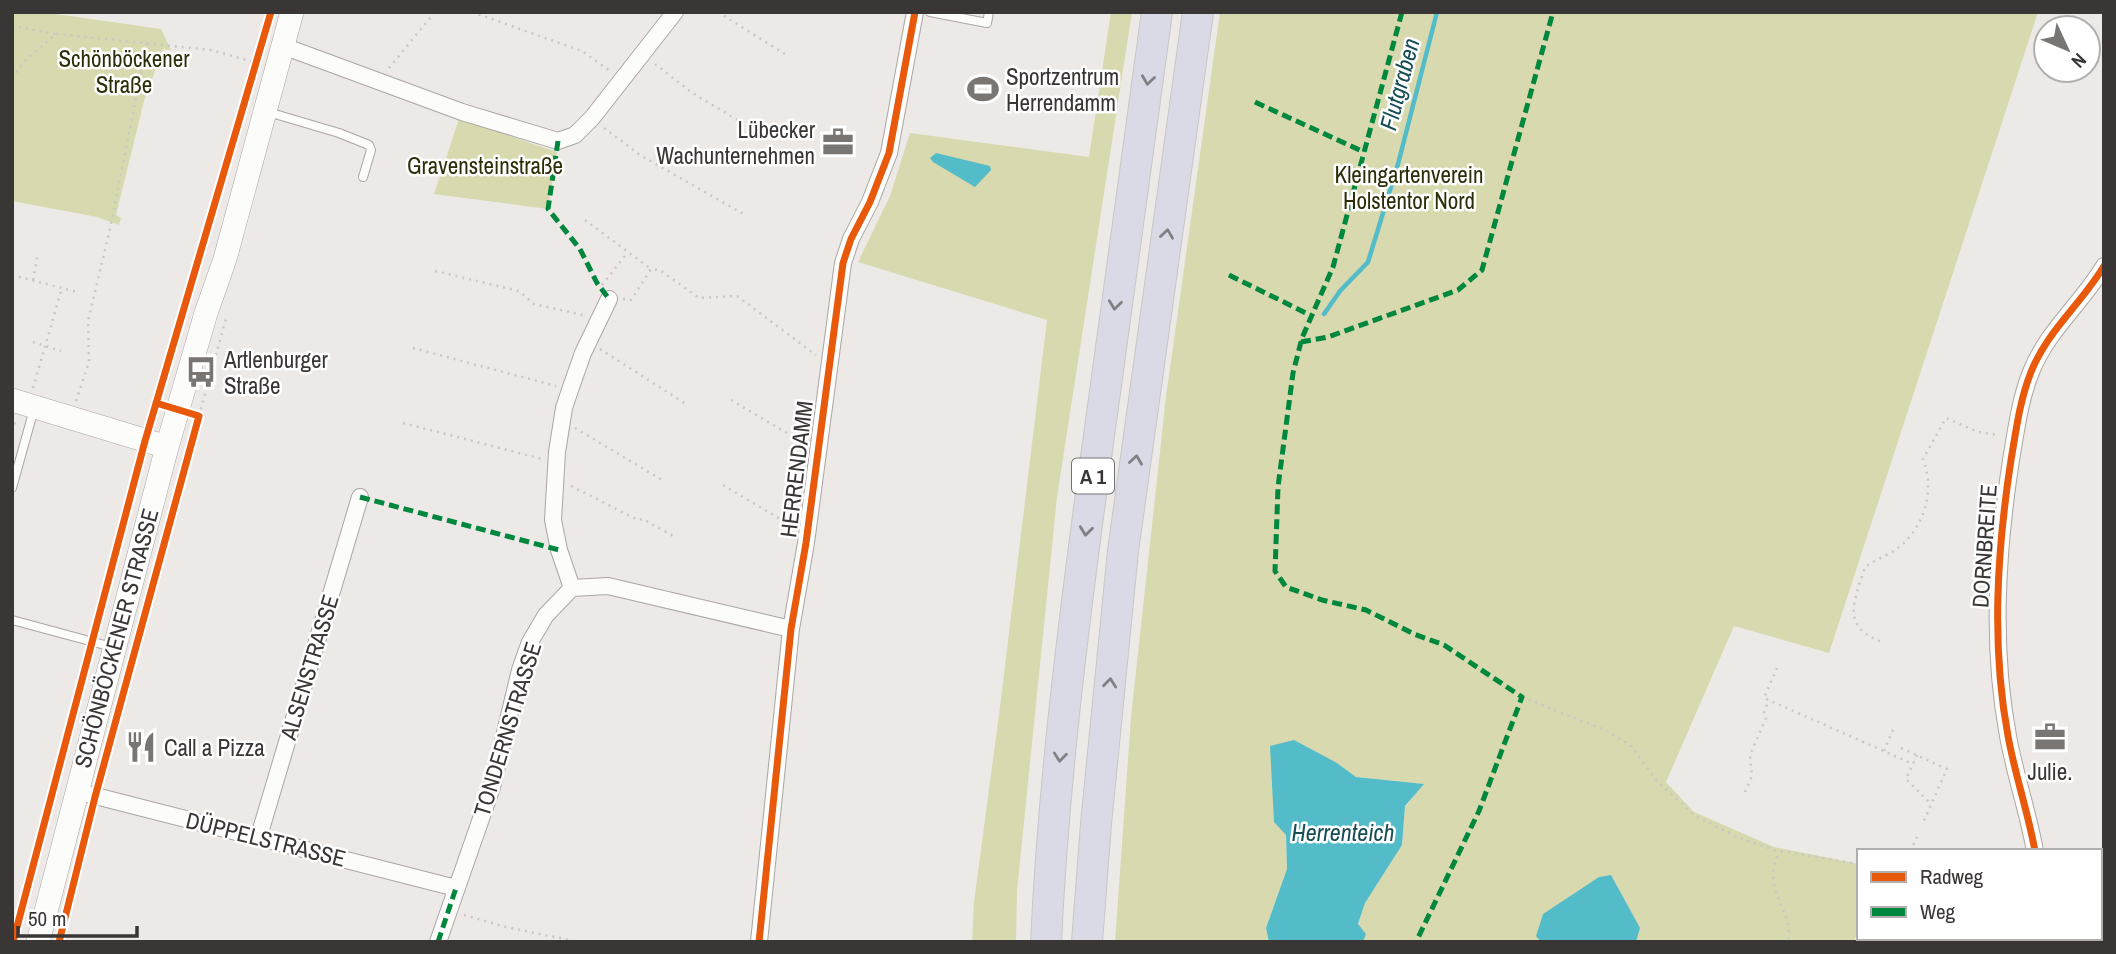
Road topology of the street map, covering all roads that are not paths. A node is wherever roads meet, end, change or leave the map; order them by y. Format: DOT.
graph roads {
  1 [pos="292,12"];
  2 [pos="675,12"];
  3 [pos="915,12"];
  4 [pos="930,12"];
  5 [pos="989,12"];
  6 [pos="1157,12"];
  7 [pos="1198,12"];
  8 [pos="950,14"];
  9 [pos="273,59"];
  10 [pos="266,111"];
  11 [pos="363,177"];
  12 [pos="2103,268"];
  13 [pos="605,293"];
  14 [pos="25,403"];
  15 [pos="167,447"];
  16 [pos="12,488"];
  17 [pos="360,497"];
  18 [pos="572,588"];
  19 [pos="12,620"];
  20 [pos="791,629"];
  21 [pos="115,648"];
  22 [pos="76,791"];
  23 [pos="1096,824"];
  24 [pos="259,836"];
  25 [pos="2035,849"];
  26 [pos="456,888"];
  27 [pos="38,942"];
  28 [pos="438,942"];
  29 [pos="760,942"];
  30 [pos="1046,942"];
  31 [pos="1087,942"];
  32 [pos="1097,942"];
  1 -- 9 [label="main road, SCHÖNBÖCKENER STRASSE"];
  2 -- 9 [label="street"];
  3 -- 20 [label="street, HERRENDAMM"];
  4 -- 8 [label="lane"];
  5 -- 8 [label="lane"];
  6 -- 30 [label="highway, A 1, one-way"];
  23 -- 7 [label="highway, A 1, one-way"];
  9 -- 10 [label="main road, SCHÖNBÖCKENER STRASSE"];
  10 -- 11 [label="lane"];
  10 -- 15 [label="main road, SCHÖNBÖCKENER STRASSE"];
  12 -- 25 [label="street, DORNBREITE"];
  13 -- 18 [label="street"];
  14 -- 15 [label="main road"];
  14 -- 16 [label="lane"];
  15 -- 21 [label="main road, SCHÖNBÖCKENER STRASSE"];
  17 -- 24 [label="street, ALSENSTRASSE"];
  18 -- 20 [label="street"];
  18 -- 26 [label="street, TONDERNSTRASSE"];
  19 -- 21 [label="lane"];
  20 -- 29 [label="street, HERRENDAMM"];
  21 -- 22 [label="main road, SCHÖNBÖCKENER STRASSE"];
  22 -- 24 [label="street, DÜPPELSTRASSE"];
  22 -- 27 [label="main road, SCHÖNBÖCKENER STRASSE"];
  23 -- 31 [label="highway, A 1"];
  23 -- 32 [label="highway"];
  24 -- 26 [label="street, DÜPPELSTRASSE"];
  26 -- 28 [label="street, TONDERNSTRASSE"];
}
